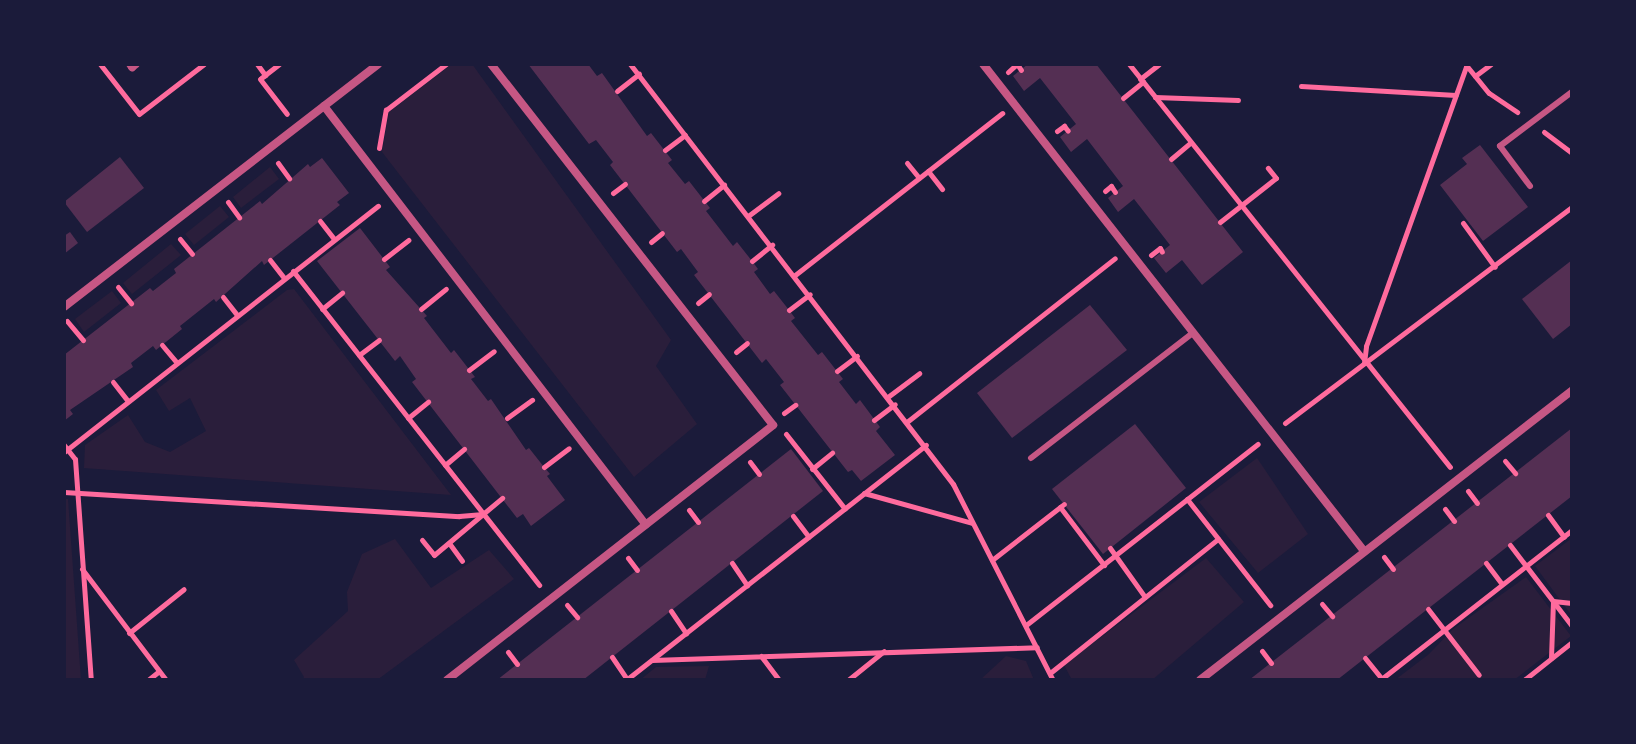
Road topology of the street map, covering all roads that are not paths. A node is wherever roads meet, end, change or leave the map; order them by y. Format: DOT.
graph roads {
  1 [pos="130,64"];
  2 [pos="136,64"];
  3 [pos="378,64"];
  4 [pos="491,64"];
  5 [pos="983,64"];
  6 [pos="1572,92"];
  7 [pos="324,106"];
  8 [pos="1530,186"];
  9 [pos="64,307"];
  10 [pos="1193,333"];
  11 [pos="1572,390"];
  12 [pos="1031,458"];
  13 [pos="646,525"];
  14 [pos="1364,551"];
  15 [pos="447,680"];
  16 [pos="1200,680"];
  1 -- 2 [label="street"];
  3 -- 7 [label="street"];
  4 -- 13 [label="street"];
  5 -- 10 [label="street"];
  6 -- 8 [label="lane"];
  7 -- 9 [label="street"];
  7 -- 13 [label="street"];
  10 -- 12 [label="lane"];
  10 -- 14 [label="street"];
  11 -- 14 [label="street"];
  13 -- 15 [label="street"];
  14 -- 16 [label="street"];
}
